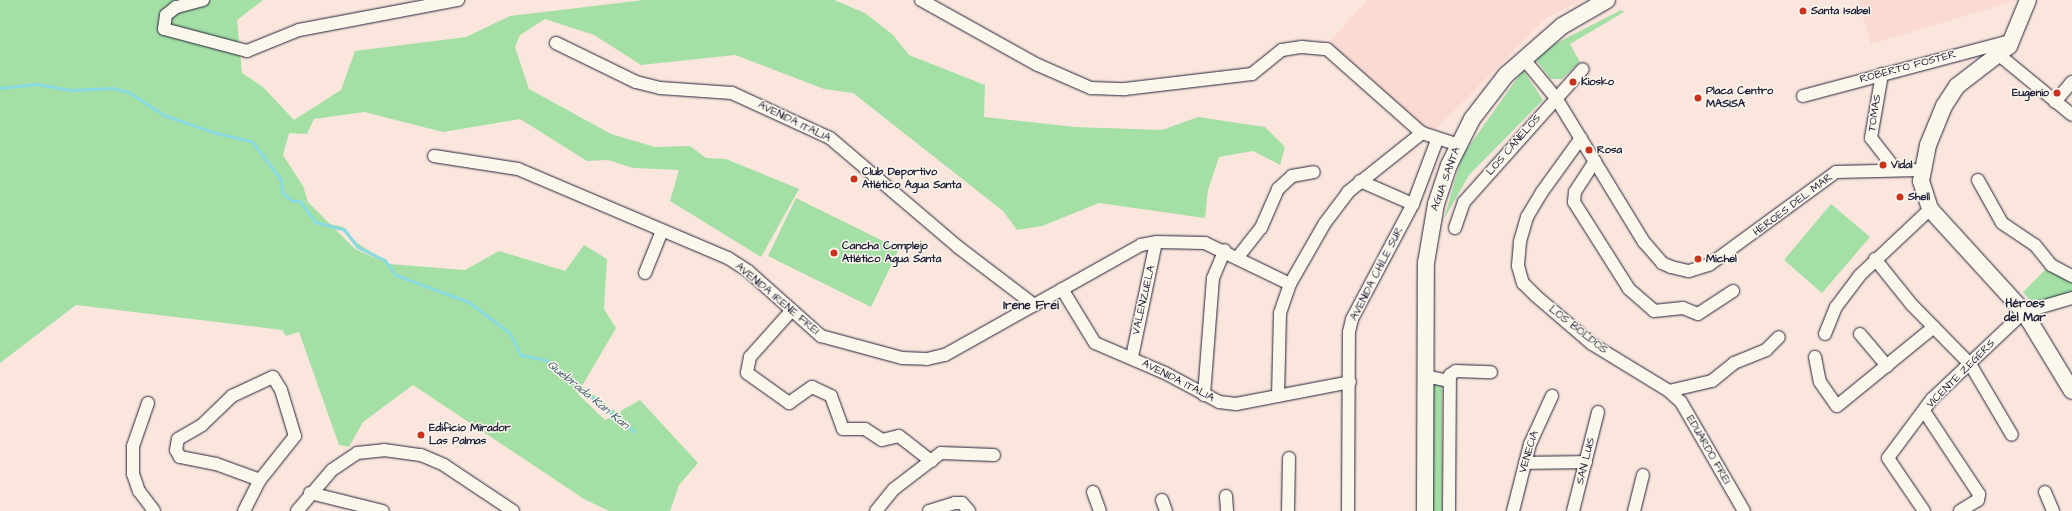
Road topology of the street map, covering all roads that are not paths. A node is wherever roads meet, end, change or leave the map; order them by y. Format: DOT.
graph roads {
  1 [pos="203,0"];
  2 [pos="458,0"];
  3 [pos="921,0"];
  4 [pos="1607,0"];
  5 [pos="2028,0"];
  6 [pos="400,6"];
  7 [pos="2013,40"];
  8 [pos="556,43"];
  9 [pos="1999,55"];
  10 [pos="1523,58"];
  11 [pos="1583,69"];
  12 [pos="1882,74"];
  13 [pos="2072,82"];
  14 [pos="1803,96"];
  15 [pos="1556,98"];
  16 [pos="2056,102"];
  17 [pos="2072,115"];
  18 [pos="1422,133"];
  19 [pos="1581,138"];
  20 [pos="1437,140"];
  21 [pos="1458,145"];
  22 [pos="434,156"];
  23 [pos="1595,161"];
  24 [pos="1895,169"];
  25 [pos="1921,170"];
  26 [pos="1314,172"];
  27 [pos="1978,180"];
  28 [pos="1360,182"];
  29 [pos="1413,204"];
  30 [pos="1930,209"];
  31 [pos="1455,228"];
  32 [pos="662,231"];
  33 [pos="1156,242"];
  34 [pos="1224,250"];
  35 [pos="1238,257"];
  36 [pos="1875,259"];
  37 [pos="645,273"];
  38 [pos="2072,276"];
  39 [pos="1290,284"];
  40 [pos="1062,289"];
  41 [pos="1733,291"];
  42 [pos="2072,298"];
  43 [pos="1034,305"];
  44 [pos="792,310"];
  45 [pos="2024,312"];
  46 [pos="1934,327"];
  47 [pos="1825,334"];
  48 [pos="1860,334"];
  49 [pos="1779,337"];
  50 [pos="1132,357"];
  51 [pos="1815,357"];
  52 [pos="1970,364"];
  53 [pos="1887,366"];
  54 [pos="1491,372"];
  55 [pos="1425,376"];
  56 [pos="1448,381"];
  57 [pos="1350,382"];
  58 [pos="1669,391"];
  59 [pos="2072,391"];
  60 [pos="1204,395"];
  61 [pos="1278,396"];
  62 [pos="1552,396"];
  63 [pos="148,403"];
  64 [pos="1924,411"];
  65 [pos="1598,412"];
  66 [pos="2012,435"];
  67 [pos="994,455"];
  68 [pos="1289,458"];
  69 [pos="931,462"];
  70 [pos="1586,462"];
  71 [pos="1525,463"];
  72 [pos="1643,475"];
  73 [pos="260,480"];
  74 [pos="1093,492"];
  75 [pos="2045,492"];
  76 [pos="310,493"];
  77 [pos="1226,496"];
  78 [pos="299,510"];
  79 [pos="154,511"];
  80 [pos="244,511"];
  81 [pos="383,511"];
  82 [pos="513,511"];
  83 [pos="876,511"];
  84 [pos="929,511"];
  85 [pos="969,511"];
  86 [pos="1100,511"];
  87 [pos="1227,511"];
  88 [pos="1288,511"];
  89 [pos="1348,511"];
  90 [pos="1425,511"];
  91 [pos="1449,511"];
  92 [pos="1513,511"];
  93 [pos="1573,511"];
  94 [pos="1634,511"];
  95 [pos="1744,511"];
  96 [pos="1924,511"];
  97 [pos="1960,511"];
  98 [pos="2053,511"];
  1 -- 6 [label="street"];
  2 -- 6 [label="street"];
  3 -- 18 [label="street"];
  4 -- 10 [label="main road, AGUA SANTA"];
  5 -- 7 [label="main road"];
  7 -- 9 [label="main road"];
  7 -- 12 [label="street, ROBERTO FOSTER"];
  8 -- 43 [label="street, AVENIDA ITALIA"];
  9 -- 16 [label="street"];
  9 -- 25 [label="main road"];
  10 -- 15 [label="street"];
  10 -- 21 [label="main road, AGUA SANTA"];
  11 -- 15 [label="street, LOS CANELOS"];
  12 -- 14 [label="street, ROBERTO FOSTER"];
  12 -- 24 [label="street, TOMAS"];
  13 -- 16 [label="street"];
  15 -- 19 [label="street"];
  15 -- 31 [label="street, LOS CANELOS"];
  16 -- 17 [label="street"];
  18 -- 20 [label="street"];
  18 -- 28 [label="street"];
  19 -- 23 [label="street"];
  19 -- 58 [label="street, LOS BOLDOS"];
  20 -- 21 [label="street"];
  20 -- 29 [label="street, AVENIDA CHILE SUR"];
  21 -- 55 [label="main road, AGUA SANTA"];
  22 -- 32 [label="street, AVENIDA IRENE FREI"];
  23 -- 24 [label="street, HÉROES DEL MAR"];
  23 -- 41 [label="street"];
  24 -- 25 [label="street, HÉROES DEL MAR"];
  25 -- 30 [label="main road"];
  26 -- 35 [label="street"];
  27 -- 38 [label="street"];
  28 -- 29 [label="street"];
  28 -- 39 [label="street"];
  29 -- 57 [label="street, AVENIDA CHILE SUR"];
  30 -- 36 [label="street"];
  30 -- 45 [label="main road"];
  32 -- 37 [label="street"];
  32 -- 44 [label="street, AVENIDA IRENE FREI"];
  33 -- 34 [label="street, AVENIDA IRENE FREI"];
  33 -- 40 [label="street, AVENIDA IRENE FREI"];
  33 -- 50 [label="street, VALENZUELA"];
  34 -- 35 [label="street, AVENIDA IRENE FREI"];
  34 -- 60 [label="street"];
  35 -- 39 [label="street, AVENIDA IRENE FREI"];
  36 -- 46 [label="street"];
  36 -- 47 [label="street"];
  39 -- 61 [label="street"];
  40 -- 43 [label="street, AVENIDA IRENE FREI"];
  40 -- 50 [label="street, AVENIDA ITALIA"];
  42 -- 45 [label="street"];
  43 -- 44 [label="street, AVENIDA IRENE FREI"];
  44 -- 69 [label="street"];
  45 -- 52 [label="street, VICENTE ZEGERS"];
  45 -- 59 [label="main road"];
  46 -- 52 [label="street"];
  46 -- 53 [label="street"];
  48 -- 53 [label="street"];
  49 -- 58 [label="street"];
  50 -- 60 [label="street, AVENIDA ITALIA"];
  51 -- 53 [label="street"];
  52 -- 64 [label="street, VICENTE ZEGERS"];
  52 -- 66 [label="street"];
  54 -- 56 [label="street"];
  55 -- 56 [label="street"];
  55 -- 90 [label="main road, AGUA SANTA"];
  56 -- 91 [label="street"];
  57 -- 61 [label="street, AVENIDA ITALIA"];
  57 -- 89 [label="street, AVENIDA CHILE SUR"];
  58 -- 95 [label="street, EDUARDO FREI"];
  60 -- 61 [label="street, AVENIDA ITALIA"];
  62 -- 71 [label="street, VENECIA"];
  63 -- 79 [label="street"];
  64 -- 96 [label="street, VICENTE ZEGERS"];
  64 -- 97 [label="street"];
  65 -- 70 [label="street, SAN LUIS"];
  67 -- 69 [label="street"];
  68 -- 88 [label="street"];
  69 -- 83 [label="street"];
  70 -- 71 [label="street"];
  70 -- 93 [label="street, SAN LUIS"];
  71 -- 92 [label="street, VENECIA"];
  72 -- 94 [label="street"];
  73 -- 73 [label="street"];
  73 -- 80 [label="street"];
  74 -- 86 [label="street"];
  75 -- 98 [label="street"];
  76 -- 78 [label="street"];
  76 -- 81 [label="street"];
  76 -- 82 [label="street"];
  77 -- 87 [label="street"];
  84 -- 85 [label="street"];
}
